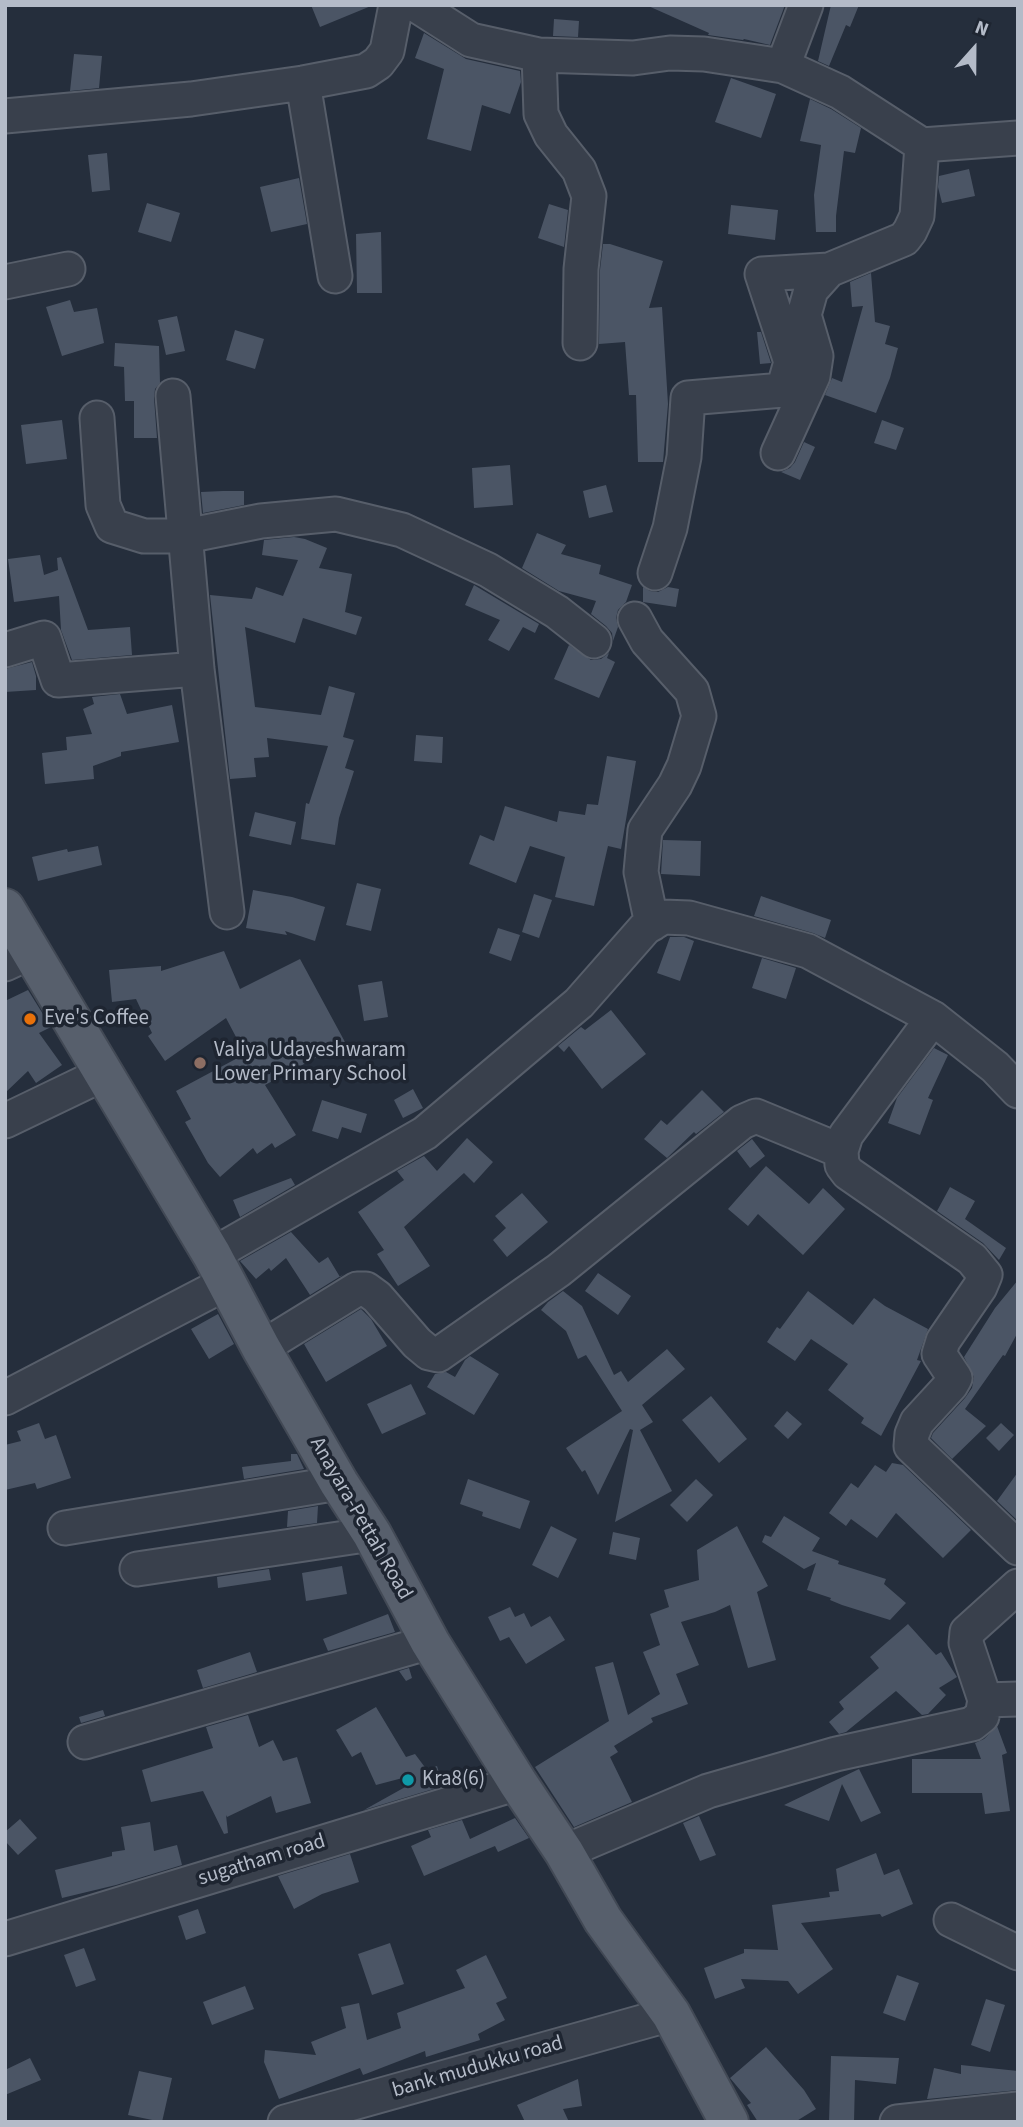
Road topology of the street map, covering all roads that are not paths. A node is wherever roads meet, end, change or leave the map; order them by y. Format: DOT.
graph roads {
  1 [pos="396,5"];
  2 [pos="416,5"];
  3 [pos="806,5"];
  4 [pos="539,55"];
  5 [pos="783,66"];
  6 [pos="303,83"];
  7 [pos="5,116"];
  8 [pos="1018,138"];
  9 [pos="922,145"];
  10 [pos="68,269"];
  11 [pos="829,270"];
  12 [pos="335,276"];
  13 [pos="5,282"];
  14 [pos="580,343"];
  15 [pos="173,396"];
  16 [pos="97,418"];
  17 [pos="778,453"];
  18 [pos="186,536"];
  19 [pos="655,573"];
  20 [pos="635,619"];
  21 [pos="594,641"];
  22 [pos="5,650"];
  23 [pos="197,669"];
  24 [pos="5,908"];
  25 [pos="227,912"];
  26 [pos="652,924"];
  27 [pos="19,958"];
  28 [pos="933,1018"];
  29 [pos="105,1073"];
  30 [pos="1018,1091"];
  31 [pos="5,1121"];
  32 [pos="841,1151"];
  33 [pos="219,1269"];
  34 [pos="261,1348"];
  35 [pos="5,1398"];
  36 [pos="339,1483"];
  37 [pos="65,1528"];
  38 [pos="372,1534"];
  39 [pos="1018,1548"];
  40 [pos="136,1569"];
  41 [pos="1018,1586"];
  42 [pos="430,1642"];
  43 [pos="1018,1699"];
  44 [pos="985,1700"];
  45 [pos="85,1742"];
  46 [pos="518,1783"];
  47 [pos="564,1852"];
  48 [pos="951,1920"];
  49 [pos="5,1939"];
  50 [pos="1018,1953"];
  51 [pos="671,2014"];
  52 [pos="1018,2109"];
  53 [pos="285,2122"];
  54 [pos="729,2122"];
  55 [pos="897,2122"];
  1 -- 6 [label="street"];
  2 -- 4 [label="street"];
  3 -- 5 [label="street"];
  4 -- 5 [label="street"];
  4 -- 14 [label="street"];
  5 -- 9 [label="street"];
  6 -- 7 [label="street"];
  6 -- 12 [label="street"];
  8 -- 9 [label="street"];
  9 -- 11 [label="street"];
  10 -- 13 [label="street"];
  11 -- 17 [label="street"];
  11 -- 19 [label="street"];
  15 -- 18 [label="street"];
  16 -- 18 [label="street"];
  18 -- 21 [label="street"];
  18 -- 23 [label="street"];
  20 -- 26 [label="street"];
  22 -- 23 [label="street"];
  23 -- 25 [label="street"];
  24 -- 27 [label="main road, Anayara-Pettah Road"];
  26 -- 28 [label="street"];
  26 -- 33 [label="street"];
  27 -- 29 [label="main road, Anayara-Pettah Road"];
  28 -- 30 [label="street"];
  28 -- 32 [label="street"];
  29 -- 31 [label="street"];
  29 -- 33 [label="main road, Anayara-Pettah Road"];
  32 -- 34 [label="street"];
  32 -- 39 [label="street"];
  33 -- 34 [label="main road, Anayara-Pettah Road"];
  33 -- 35 [label="street"];
  34 -- 36 [label="main road, Anayara-Pettah Road"];
  36 -- 37 [label="street"];
  36 -- 38 [label="main road, Anayara-Pettah Road"];
  38 -- 40 [label="street"];
  38 -- 42 [label="main road, Anayara-Pettah Road"];
  41 -- 44 [label="street"];
  42 -- 45 [label="street"];
  42 -- 46 [label="main road, Anayara-Pettah Road"];
  43 -- 44 [label="street"];
  44 -- 47 [label="street"];
  46 -- 47 [label="main road, Anayara-Pettah Road"];
  46 -- 49 [label="street, sugatham road"];
  47 -- 51 [label="main road, Anayara-Pettah Road"];
  48 -- 50 [label="street"];
  51 -- 53 [label="street, bank mudukku road"];
  51 -- 54 [label="main road, Anayara-Pettah Road"];
  52 -- 55 [label="street"];
}
